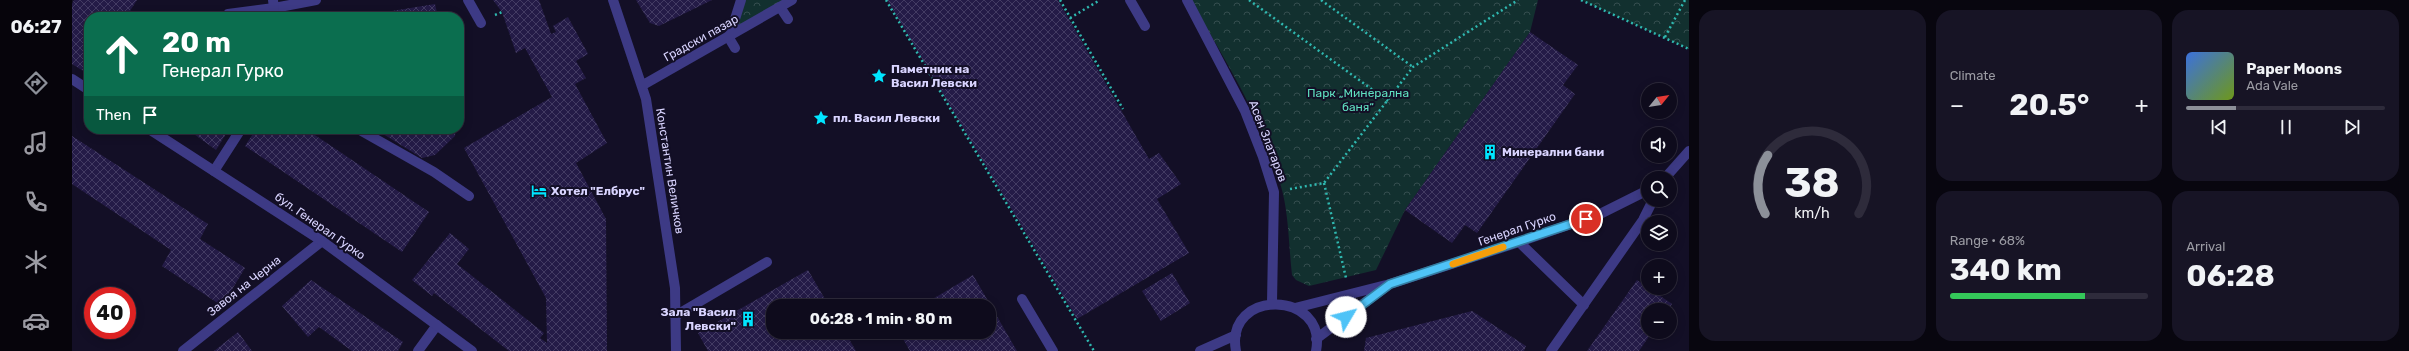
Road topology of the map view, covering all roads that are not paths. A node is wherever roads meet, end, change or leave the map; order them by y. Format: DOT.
graph roads {
  1 [pos="316,0"];
  2 [pos="468,0"];
  3 [pos="613,0"];
  4 [pos="741,0"];
  5 [pos="792,0"];
  6 [pos="1130,0"];
  7 [pos="1187,0"];
  8 [pos="780,7"];
  9 [pos="274,8"];
  10 [pos="243,12"];
  11 [pos="788,19"];
  12 [pos="481,23"];
  13 [pos="1145,26"];
  14 [pos="729,38"];
  15 [pos="735,48"];
  16 [pos="72,79"];
  17 [pos="643,85"];
  18 [pos="84,87"];
  19 [pos="157,134"];
  20 [pos="238,134"];
  21 [pos="367,134"];
  22 [pos="1689,151"];
  23 [pos="214,171"];
  24 [pos="1672,171"];
  25 [pos="1641,194"];
  26 [pos="469,196"];
  27 [pos="1650,207"];
  28 [pos="322,241"];
  29 [pos="1519,242"];
  30 [pos="767,262"];
  31 [pos="1390,284"];
  32 [pos="1022,299"];
  33 [pos="1272,303"];
  34 [pos="1584,305"];
  35 [pos="1295,308"];
  36 [pos="675,316"];
  37 [pos="437,325"];
  38 [pos="1236,335"];
  39 [pos="1316,339"];
  40 [pos="183,351"];
  41 [pos="418,351"];
  42 [pos="472,351"];
  43 [pos="676,351"];
  44 [pos="1053,351"];
  45 [pos="1200,351"];
  46 [pos="1236,351"];
  47 [pos="1316,351"];
  48 [pos="1551,351"];
  1 -- 9 [label="street"];
  2 -- 12 [label="street"];
  3 -- 17 [label="street, Константин Величков"];
  4 -- 14 [label="street"];
  5 -- 8 [label="street, Градски пазар"];
  6 -- 13 [label="street"];
  7 -- 33 [label="street, Асен Златаров"];
  8 -- 11 [label="street"];
  8 -- 14 [label="street, Градски пазар"];
  9 -- 10 [label="street"];
  14 -- 15 [label="street"];
  14 -- 17 [label="street, Градски пазар"];
  16 -- 18 [label="street"];
  17 -- 36 [label="street, Константин Величков"];
  19 -- 23 [label="street, бул. Генерал Гурко"];
  20 -- 23 [label="street"];
  21 -- 26 [label="street"];
  22 -- 24 [label="street"];
  23 -- 28 [label="street, бул. Генерал Гурко"];
  25 -- 29 [label="street, Генерал Гурко"];
  27 -- 34 [label="street"];
  28 -- 37 [label="street, бул. Генерал Гурко"];
  28 -- 40 [label="street, Завоя на Черна"];
  29 -- 31 [label="street, Генерал Гурко"];
  29 -- 34 [label="street"];
  30 -- 36 [label="street"];
  31 -- 35 [label="street"];
  31 -- 39 [label="street"];
  32 -- 44 [label="street"];
  33 -- 35 [label="street"];
  33 -- 38 [label="street"];
  34 -- 48 [label="street"];
  35 -- 39 [label="street"];
  36 -- 43 [label="street, Константин Величков"];
  37 -- 41 [label="street"];
  37 -- 42 [label="street, бул. Генерал Гурко"];
  38 -- 45 [label="street"];
  38 -- 46 [label="street"];
  39 -- 47 [label="street"];
}
